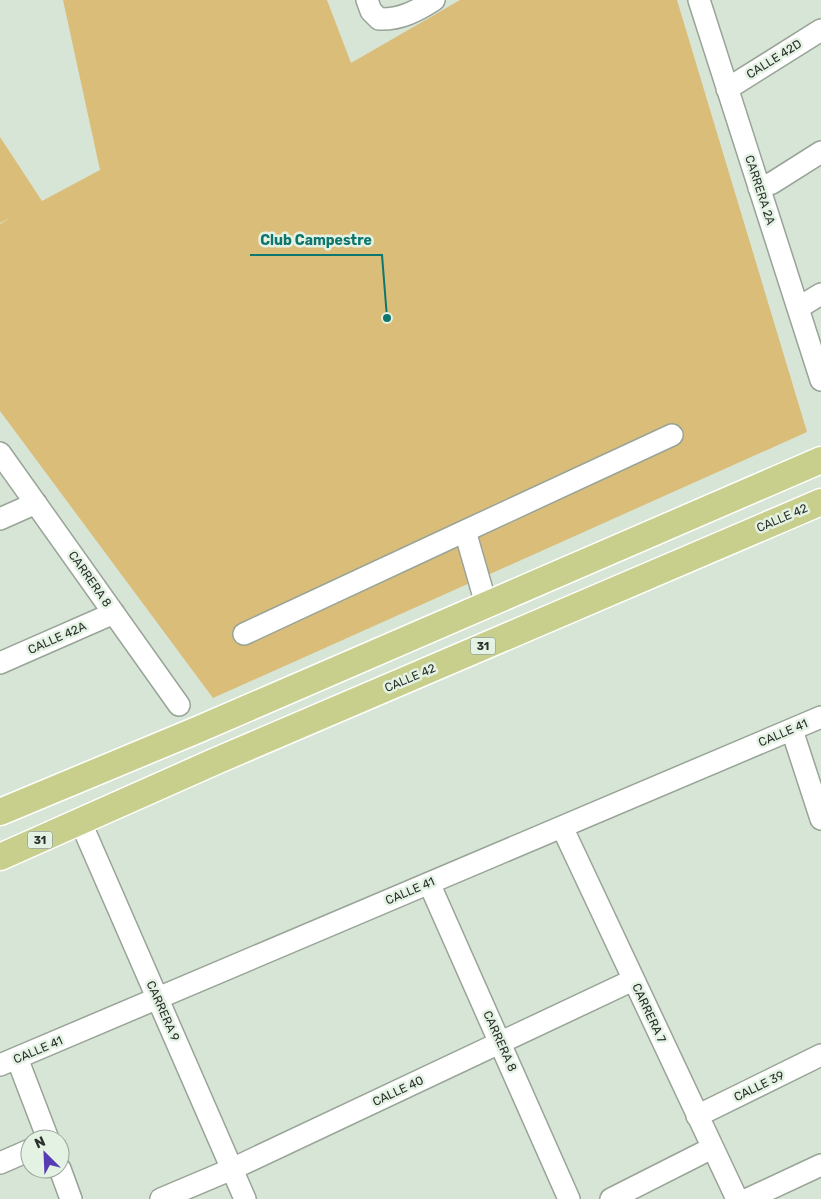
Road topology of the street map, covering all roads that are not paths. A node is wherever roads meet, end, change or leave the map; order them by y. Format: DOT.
graph roads {
  1 [pos="367,0"];
  2 [pos="434,0"];
  3 [pos="699,0"];
  4 [pos="821,30"];
  5 [pos="727,89"];
  6 [pos="821,152"];
  7 [pos="759,188"];
  8 [pos="821,294"];
  9 [pos="798,308"];
  10 [pos="821,380"];
  11 [pos="672,435"];
  12 [pos="0,453"];
  13 [pos="821,460"];
  14 [pos="821,502"];
  15 [pos="36,503"];
  16 [pos="0,519"];
  17 [pos="465,531"];
  18 [pos="486,604"];
  19 [pos="114,613"];
  20 [pos="244,634"];
  21 [pos="0,663"];
  22 [pos="179,705"];
  23 [pos="821,717"];
  24 [pos="792,730"];
  25 [pos="0,812"];
  26 [pos="821,819"];
  27 [pos="80,823"];
  28 [pos="562,827"];
  29 [pos="0,857"];
  30 [pos="429,883"];
  31 [pos="633,980"];
  32 [pos="158,999"];
  33 [pos="501,1042"];
  34 [pos="821,1055"];
  35 [pos="8,1062"];
  36 [pos="698,1116"];
  37 [pos="43,1129"];
  38 [pos="712,1148"];
  39 [pos="20,1155"];
  40 [pos="0,1164"];
  41 [pos="821,1165"];
  42 [pos="232,1169"];
  43 [pos="64,1179"];
  44 [pos="71,1199"];
  45 [pos="161,1199"];
  46 [pos="245,1199"];
  47 [pos="570,1199"];
  48 [pos="611,1199"];
  49 [pos="737,1199"];
  50 [pos="748,1199"];
  1 -- 2 [label="street"];
  3 -- 5 [label="street, CARRERA 2A"];
  4 -- 5 [label="street, CALLE 42D"];
  5 -- 7 [label="street, CARRERA 2A"];
  6 -- 7 [label="street"];
  7 -- 9 [label="street, CARRERA 2A"];
  8 -- 9 [label="street"];
  9 -- 10 [label="street, CARRERA 2A"];
  11 -- 17 [label="street"];
  12 -- 15 [label="street, CARRERA 8"];
  13 -- 18 [label="main road"];
  14 -- 27 [label="main road, CALLE 42 / 31"];
  15 -- 16 [label="street"];
  15 -- 19 [label="street, CARRERA 8"];
  17 -- 18 [label="street"];
  17 -- 20 [label="street"];
  18 -- 25 [label="main road"];
  19 -- 21 [label="street, CALLE 42A"];
  19 -- 22 [label="street, CARRERA 8"];
  23 -- 24 [label="street, CALLE 41"];
  24 -- 26 [label="street"];
  24 -- 28 [label="street, CALLE 41"];
  27 -- 29 [label="main road, CALLE 42 / 31"];
  27 -- 32 [label="street, CARRERA 9"];
  28 -- 30 [label="street, CALLE 41"];
  28 -- 31 [label="street, CARRERA 7"];
  30 -- 32 [label="street, CALLE 41"];
  30 -- 33 [label="street, CARRERA 8"];
  31 -- 33 [label="street, CALLE 40"];
  31 -- 36 [label="street, CARRERA 7"];
  32 -- 35 [label="street, CALLE 41"];
  32 -- 42 [label="street, CARRERA 9"];
  33 -- 42 [label="street, CALLE 40"];
  33 -- 47 [label="street, CARRERA 8"];
  34 -- 36 [label="street, CALLE 39"];
  35 -- 37 [label="street"];
  36 -- 38 [label="street, CARRERA 7"];
  38 -- 48 [label="street"];
  38 -- 49 [label="street, CARRERA 7"];
  39 -- 40 [label="street"];
  41 -- 50 [label="street"];
  42 -- 45 [label="street, CALLE 40"];
  42 -- 46 [label="street, CARRERA 9"];
  43 -- 44 [label="street"];
}
